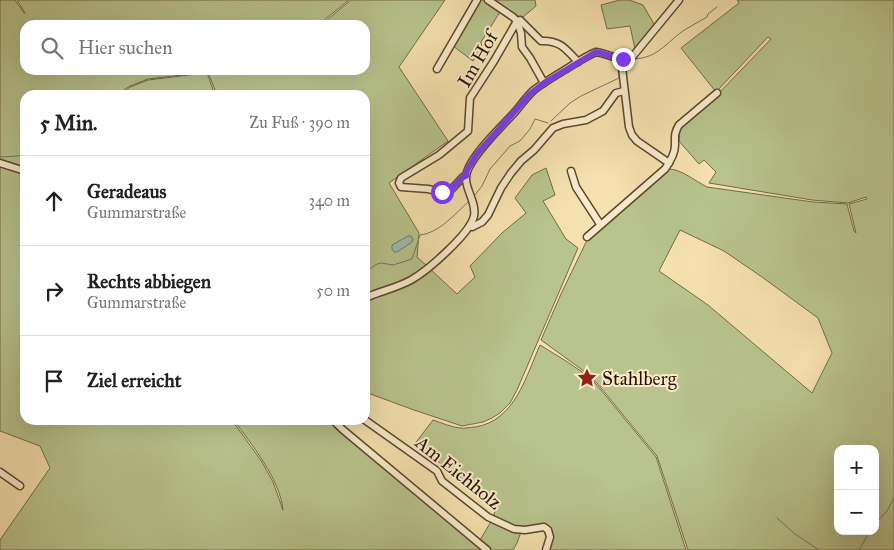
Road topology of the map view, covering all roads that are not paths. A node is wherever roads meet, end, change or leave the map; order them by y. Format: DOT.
graph roads {
  1 [pos="477,0"];
  2 [pos="488,0"];
  3 [pos="679,0"];
  4 [pos="517,21"];
  5 [pos="621,59"];
  6 [pos="578,62"];
  7 [pos="437,68"];
  8 [pos="544,83"];
  9 [pos="624,91"];
  10 [pos="717,93"];
  11 [pos="0,163"];
  12 [pos="669,163"];
  13 [pos="20,169"];
  14 [pos="571,171"];
  15 [pos="466,176"];
  16 [pos="600,224"];
  17 [pos="470,225"];
  18 [pos="587,237"];
  19 [pos="370,296"];
  20 [pos="370,424"];
  21 [pos="338,425"];
  22 [pos="0,472"];
  23 [pos="20,486"];
  24 [pos="487,550"];
  25 [pos="546,550"];
  1 -- 7 [label="street"];
  2 -- 4 [label="street"];
  3 -- 5 [label="street"];
  4 -- 6 [label="street, Im Hof"];
  4 -- 8 [label="street"];
  4 -- 15 [label="street, Im Hof"];
  5 -- 6 [label="street"];
  5 -- 9 [label="street"];
  6 -- 8 [label="street"];
  8 -- 15 [label="street"];
  9 -- 12 [label="street"];
  9 -- 17 [label="street"];
  10 -- 12 [label="street"];
  11 -- 13 [label="street"];
  12 -- 16 [label="street"];
  14 -- 16 [label="street"];
  15 -- 17 [label="street"];
  16 -- 18 [label="street"];
  17 -- 19 [label="street"];
  20 -- 25 [label="street, Am Eichholz"];
  21 -- 24 [label="street"];
  22 -- 23 [label="street"];
}
